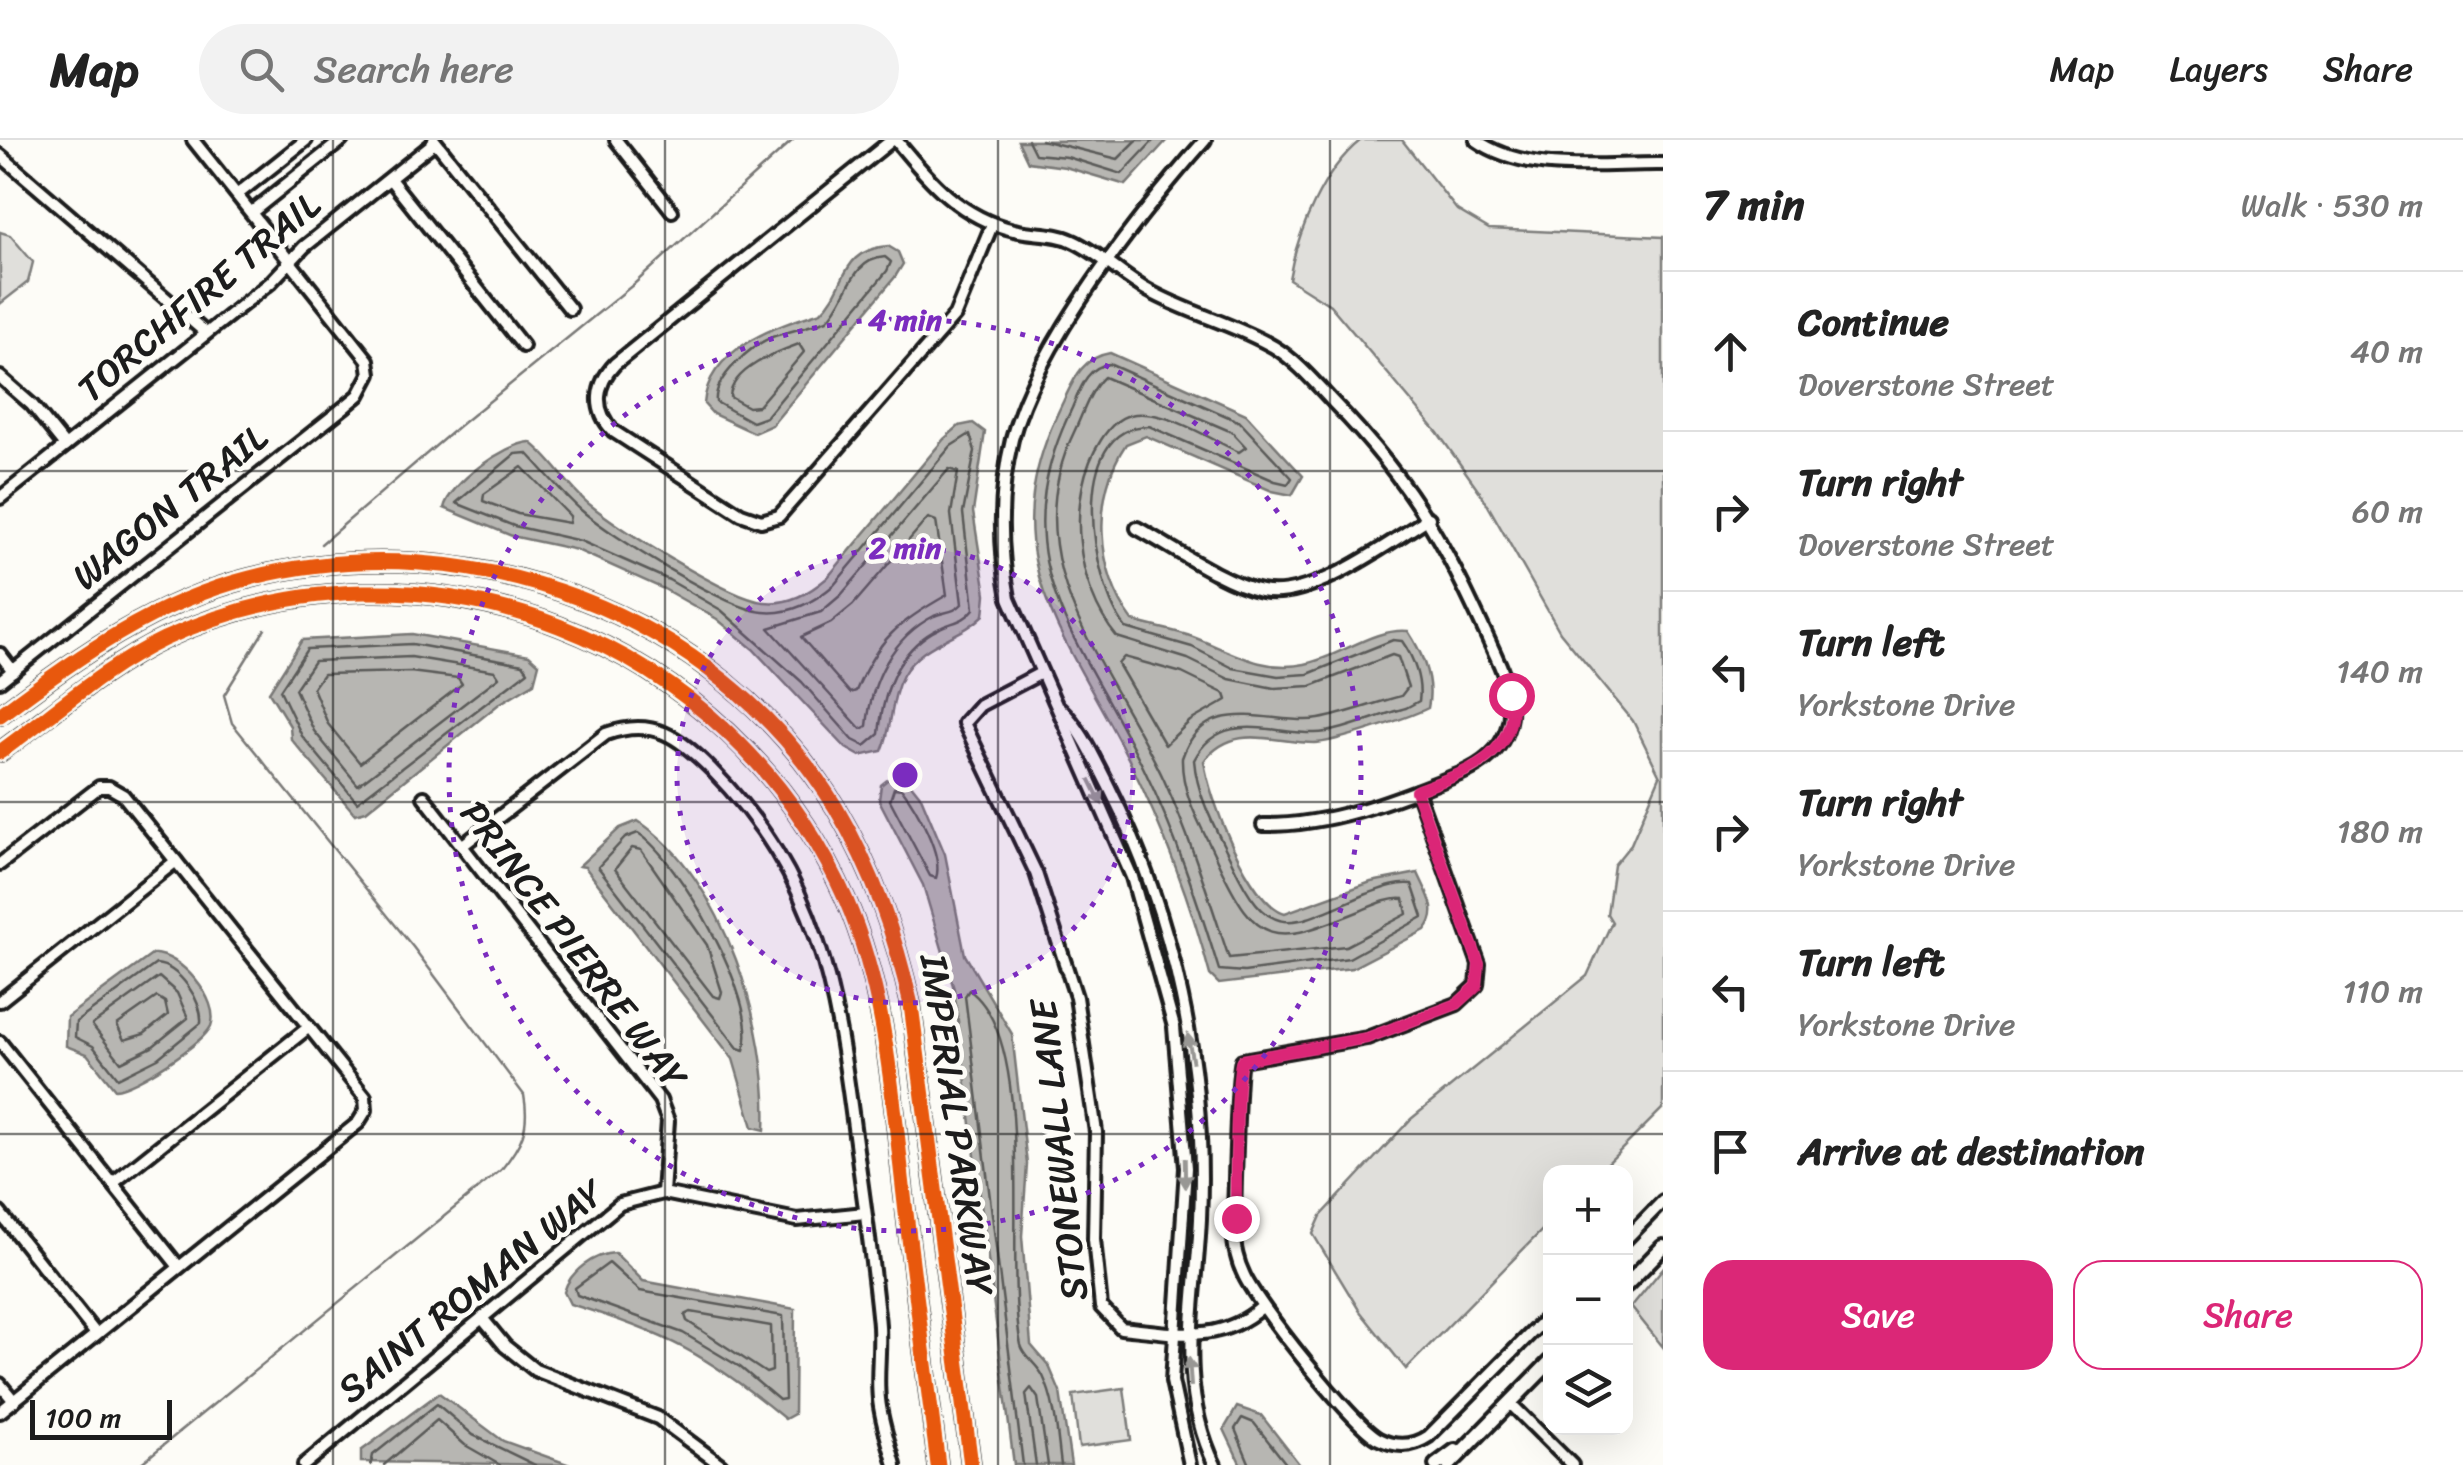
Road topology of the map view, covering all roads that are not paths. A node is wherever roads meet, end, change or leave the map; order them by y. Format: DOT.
graph roads {
  1 [pos="194,140"];
  2 [pos="306,140"];
  3 [pos="342,140"];
  4 [pos="616,140"];
  5 [pos="894,140"];
  6 [pos="1205,140"];
  7 [pos="1476,140"];
  8 [pos="435,141"];
  9 [pos="0,155"];
  10 [pos="1663,164"];
  11 [pos="390,180"];
  12 [pos="238,194"];
  13 [pos="672,211"];
  14 [pos="252,212"];
  15 [pos="992,224"];
  16 [pos="292,263"];
  17 [pos="1110,264"];
  18 [pos="570,308"];
  19 [pos="206,333"];
  20 [pos="523,346"];
  21 [pos="0,377"];
  22 [pos="65,446"];
  23 [pos="0,498"];
  24 [pos="1428,518"];
  25 [pos="1137,528"];
  26 [pos="0,654"];
  27 [pos="13,671"];
  28 [pos="1041,673"];
  29 [pos="0,681"];
  30 [pos="1056,704"];
  31 [pos="0,715"];
  32 [pos="0,752"];
  33 [pos="1416,791"];
  34 [pos="424,797"];
  35 [pos="1263,825"];
  36 [pos="463,845"];
  37 [pos="176,861"];
  38 [pos="0,864"];
  39 [pos="0,1001"];
  40 [pos="309,1027"];
  41 [pos="0,1042"];
  42 [pos="113,1184"];
  43 [pos="664,1193"];
  44 [pos="1663,1201"];
  45 [pos="0,1213"];
  46 [pos="865,1213"];
  47 [pos="1633,1231"];
  48 [pos="1663,1247"];
  49 [pos="180,1267"];
  50 [pos="1633,1278"];
  51 [pos="1262,1307"];
  52 [pos="482,1318"];
  53 [pos="1543,1321"];
  54 [pos="1172,1332"];
  55 [pos="1190,1333"];
  56 [pos="96,1334"];
  57 [pos="1543,1369"];
  58 [pos="0,1384"];
  59 [pos="14,1401"];
  60 [pos="1510,1403"];
  61 [pos="0,1412"];
  62 [pos="1481,1432"];
  63 [pos="304,1465"];
  64 [pos="721,1465"];
  65 [pos="895,1465"];
  66 [pos="938,1465"];
  67 [pos="972,1465"];
  68 [pos="1190,1465"];
  69 [pos="1216,1465"];
  70 [pos="1436,1465"];
  71 [pos="1449,1465"];
  72 [pos="1572,1465"];
  1 -- 12 [label="street"];
  2 -- 12 [label="street"];
  3 -- 14 [label="street"];
  4 -- 13 [label="street"];
  5 -- 15 [label="street"];
  5 -- 15 [label="street"];
  6 -- 17 [label="street"];
  7 -- 10 [label="street"];
  8 -- 11 [label="street, TORCHFIRE TRAIL"];
  8 -- 18 [label="street"];
  9 -- 19 [label="street"];
  11 -- 16 [label="street, TORCHFIRE TRAIL"];
  11 -- 20 [label="street"];
  12 -- 14 [label="street"];
  14 -- 16 [label="street"];
  15 -- 17 [label="street"];
  16 -- 19 [label="street, TORCHFIRE TRAIL"];
  16 -- 27 [label="street, WAGON TRAIL"];
  17 -- 24 [label="street"];
  17 -- 28 [label="street"];
  19 -- 22 [label="street, TORCHFIRE TRAIL"];
  21 -- 22 [label="street"];
  22 -- 23 [label="street, TORCHFIRE TRAIL"];
  24 -- 25 [label="street"];
  24 -- 33 [label="street"];
  26 -- 27 [label="street"];
  27 -- 29 [label="street, WAGON TRAIL"];
  28 -- 30 [label="street"];
  28 -- 54 [label="street, STONEWALL LANE"];
  30 -- 54 [label="street, one-way"];
  55 -- 30 [label="street, one-way"];
  31 -- 67 [label="main road, IMPERIAL PARKWAY"];
  32 -- 66 [label="main road, IMPERIAL PARKWAY"];
  33 -- 35 [label="street"];
  33 -- 51 [label="street"];
  34 -- 36 [label="street, PRINCE PIERRE WAY"];
  36 -- 43 [label="street, PRINCE PIERRE WAY"];
  36 -- 46 [label="street"];
  37 -- 38 [label="street"];
  37 -- 39 [label="street"];
  37 -- 40 [label="street"];
  40 -- 42 [label="street"];
  40 -- 49 [label="street"];
  41 -- 42 [label="street"];
  42 -- 49 [label="street"];
  43 -- 46 [label="street, SAINT ROMAN WAY"];
  43 -- 52 [label="street, SAINT ROMAN WAY"];
  44 -- 47 [label="street"];
  45 -- 56 [label="street"];
  46 -- 65 [label="street"];
  48 -- 50 [label="street"];
  49 -- 56 [label="street"];
  51 -- 53 [label="street"];
  51 -- 55 [label="street"];
  52 -- 63 [label="street, SAINT ROMAN WAY"];
  52 -- 64 [label="street"];
  54 -- 55 [label="street"];
  54 -- 68 [label="street"];
  69 -- 55 [label="street, one-way"];
  56 -- 59 [label="street"];
  57 -- 60 [label="street"];
  58 -- 59 [label="street"];
  59 -- 61 [label="street"];
  60 -- 62 [label="street"];
  60 -- 72 [label="street"];
  62 -- 70 [label="street"];
  62 -- 71 [label="street"];
}
